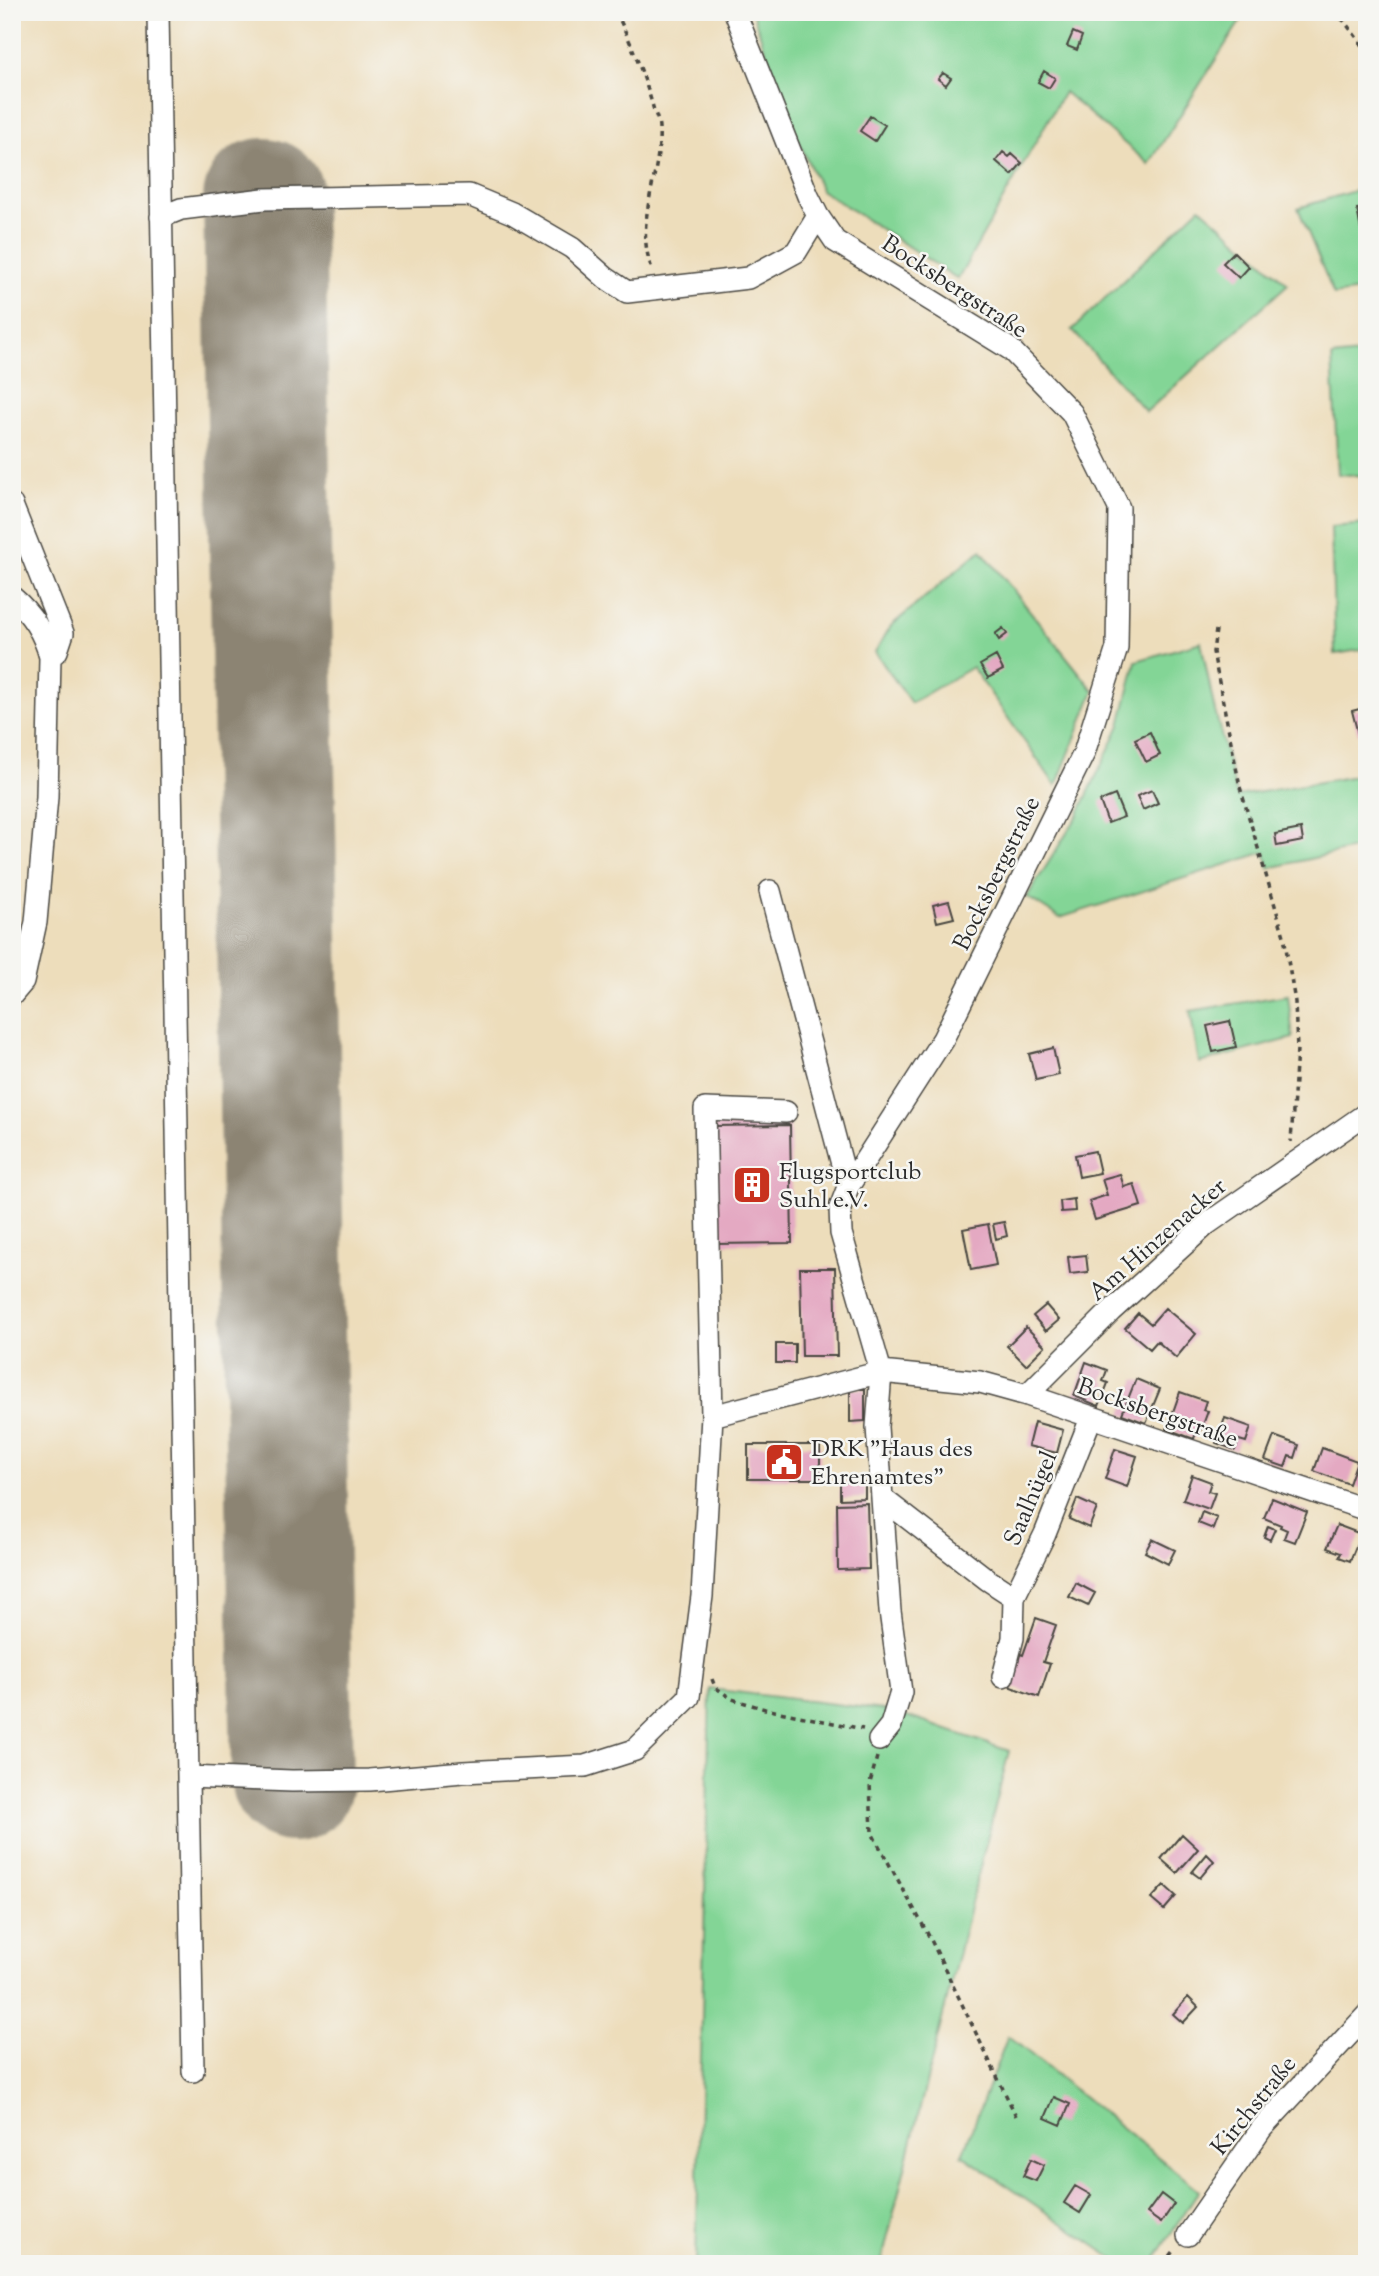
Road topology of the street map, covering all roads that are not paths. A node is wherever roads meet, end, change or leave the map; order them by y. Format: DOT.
graph roads {
  1 [pos="158,12"];
  2 [pos="735,12"];
  3 [pos="818,216"];
  4 [pos="162,218"];
  5 [pos="12,505"];
  6 [pos="12,597"];
  7 [pos="50,657"];
  8 [pos="770,891"];
  9 [pos="12,995"];
  10 [pos="786,1112"];
  11 [pos="1367,1113"];
  12 [pos="848,1187"];
  13 [pos="881,1372"];
  14 [pos="1027,1395"];
  15 [pos="712,1416"];
  16 [pos="1091,1418"];
  17 [pos="883,1498"];
  18 [pos="1367,1510"];
  19 [pos="1014,1597"];
  20 [pos="1003,1677"];
  21 [pos="879,1740"];
  22 [pos="188,1777"];
  23 [pos="1367,2015"];
  24 [pos="193,2071"];
  25 [pos="1188,2235"];
  1 -- 4 [label="street"];
  2 -- 3 [label="street, Bocksbergstraße"];
  3 -- 4 [label="street"];
  3 -- 12 [label="street, Bocksbergstraße"];
  4 -- 22 [label="street"];
  5 -- 7 [label="street"];
  6 -- 7 [label="street"];
  7 -- 9 [label="street"];
  8 -- 12 [label="street"];
  10 -- 15 [label="street"];
  11 -- 14 [label="street, Am Hinzenacker"];
  12 -- 13 [label="street, Bocksbergstraße"];
  13 -- 14 [label="street, Bocksbergstraße"];
  13 -- 15 [label="street"];
  13 -- 17 [label="street"];
  14 -- 16 [label="street, Bocksbergstraße"];
  15 -- 22 [label="street"];
  16 -- 18 [label="street, Bocksbergstraße"];
  16 -- 19 [label="street, Saalhügel"];
  17 -- 19 [label="street"];
  17 -- 21 [label="street"];
  19 -- 20 [label="street"];
  22 -- 24 [label="street"];
  23 -- 25 [label="street, Kirchstraße"];
}
